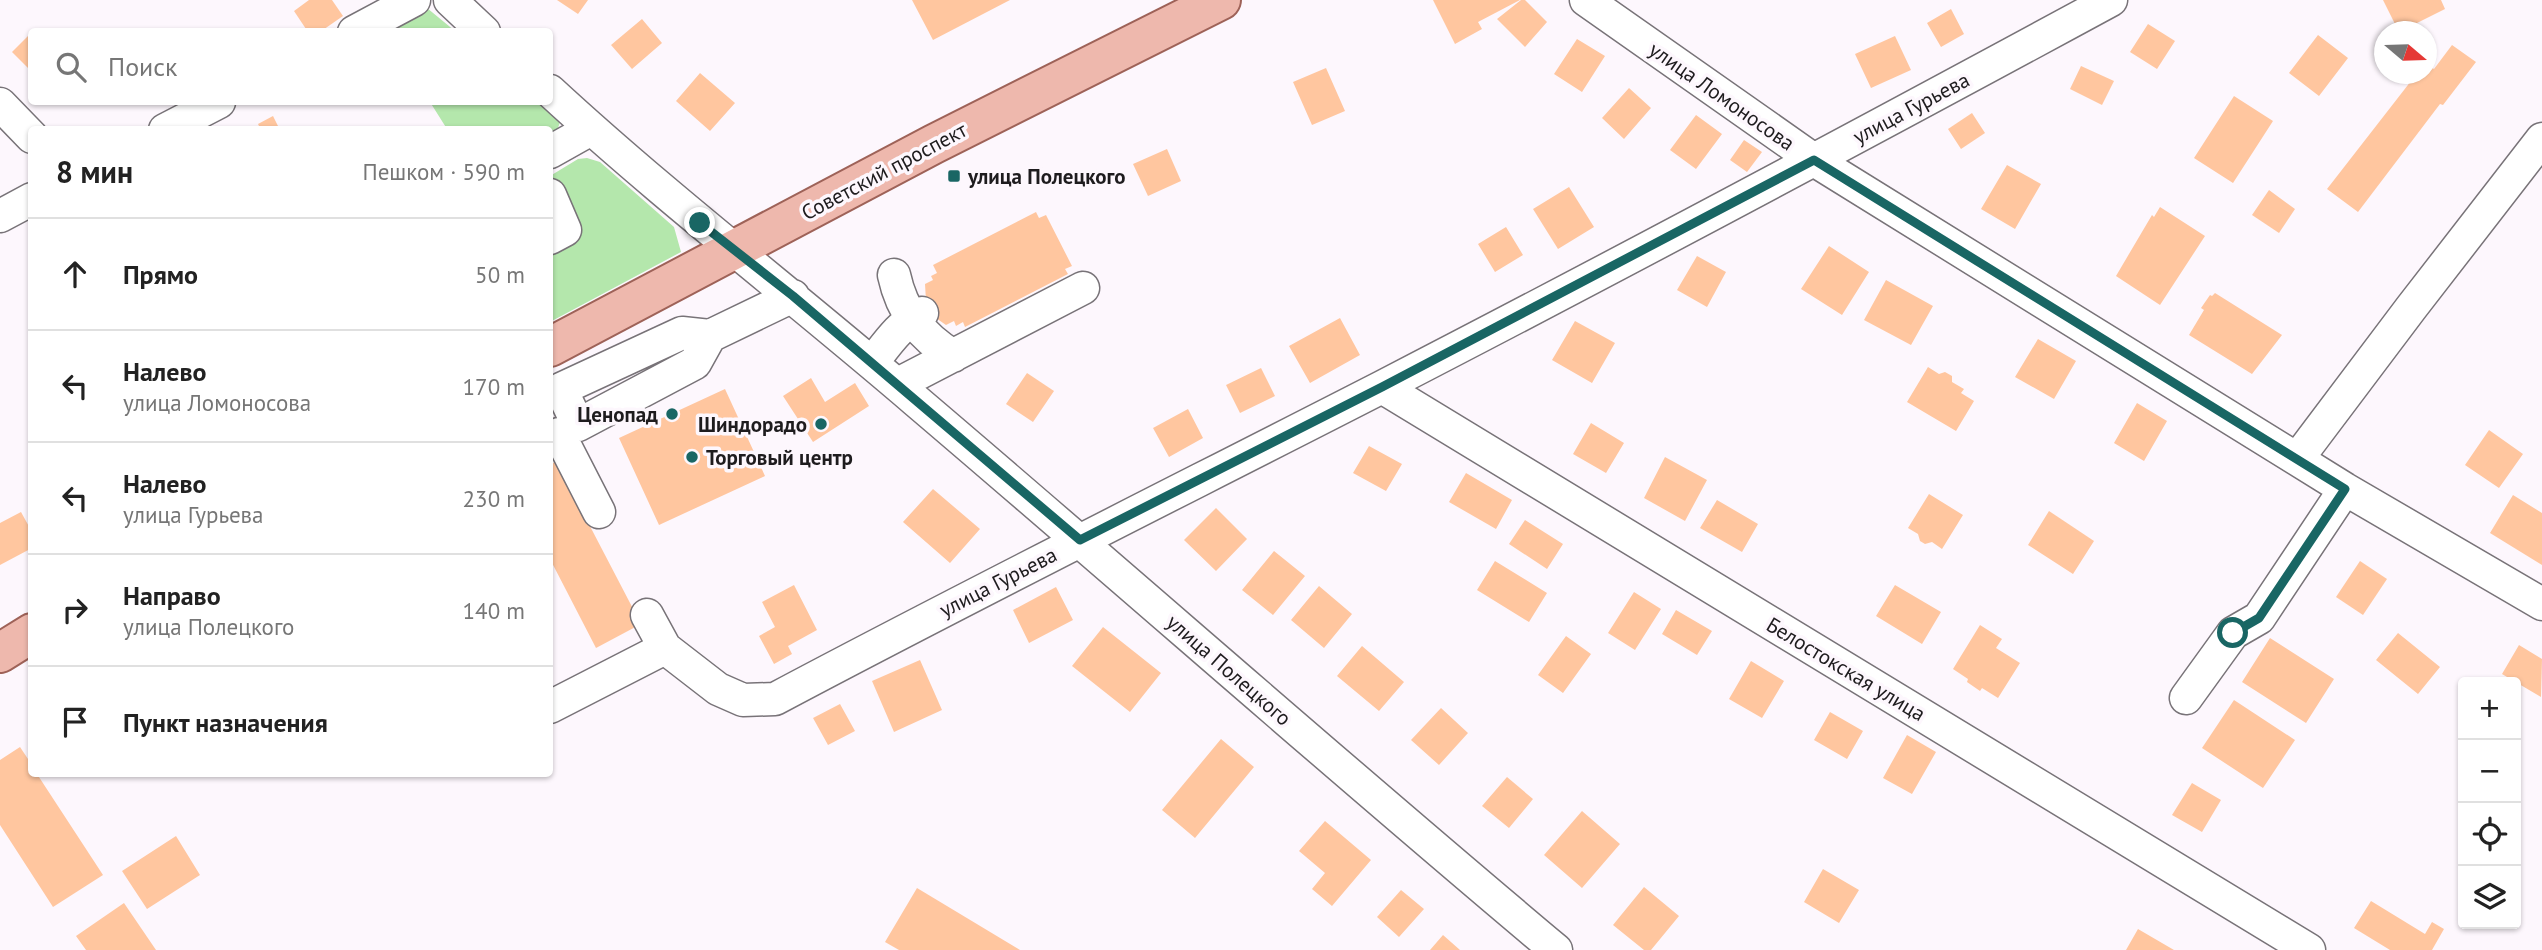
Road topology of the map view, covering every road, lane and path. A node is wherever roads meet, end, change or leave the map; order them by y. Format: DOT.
graph roads {
  1 [pos="414,0"];
  2 [pos="450,0"];
  3 [pos="1221,0"];
  4 [pos="2111,0"];
  5 [pos="1590,1"];
  6 [pos="362,28"];
  7 [pos="480,28"];
  8 [pos="553,94"];
  9 [pos="0,104"];
  10 [pos="213,105"];
  11 [pos="173,126"];
  12 [pos="591,130"];
  13 [pos="28,132"];
  14 [pos="2542,139"];
  15 [pos="553,150"];
  16 [pos="1814,160"];
  17 [pos="28,201"];
  18 [pos="553,202"];
  19 [pos="0,216"];
  20 [pos="553,236"];
  21 [pos="735,250"];
  22 [pos="894,275"];
  23 [pos="1083,288"];
  24 [pos="793,296"];
  25 [pos="916,316"];
  26 [pos="553,345"];
  27 [pos="953,356"];
  28 [pos="872,363"];
  29 [pos="898,384"];
  30 [pos="1382,387"];
  31 [pos="562,432"];
  32 [pos="2298,458"];
  33 [pos="2345,489"];
  34 [pos="599,512"];
  35 [pos="1080,540"];
  36 [pos="2542,604"];
  37 [pos="648,615"];
  38 [pos="28,636"];
  39 [pos="665,648"];
  40 [pos="0,653"];
  41 [pos="2186,698"];
  42 [pos="553,705"];
  43 [pos="1556,950"];
  44 [pos="2309,950"];
  1 -- 6 [label="street"];
  2 -- 7 [label="street"];
  3 -- 21 [label="main road, Советский проспект"];
  4 -- 16 [label="street, улица Гурьева"];
  5 -- 16 [label="street, улица Ломоносова"];
  8 -- 12 [label="street, улица Полецкого"];
  9 -- 13 [label="street"];
  10 -- 11 [label="street"];
  12 -- 15 [label="street"];
  12 -- 21 [label="street, улица Полецкого"];
  14 -- 32 [label="street"];
  16 -- 30 [label="street, улица Гурьева"];
  16 -- 32 [label="street, улица Ломоносова"];
  17 -- 19 [label="street"];
  18 -- 20 [label="street"];
  21 -- 24 [label="street, улица Полецкого"];
  21 -- 26 [label="main road, Советский проспект"];
  22 -- 25 [label="street"];
  23 -- 27 [label="street"];
  24 -- 28 [label="street, улица Полецкого"];
  24 -- 31 [label="street"];
  25 -- 27 [label="street"];
  25 -- 28 [label="street"];
  27 -- 29 [label="street"];
  28 -- 29 [label="street, улица Полецкого"];
  29 -- 35 [label="street, улица Полецкого"];
  30 -- 35 [label="street, улица Гурьева"];
  30 -- 44 [label="street, Белостокская улица"];
  31 -- 34 [label="street"];
  32 -- 33 [label="street, улица Ломоносова"];
  33 -- 36 [label="street, улица Ломоносова"];
  33 -- 41 [label="street"];
  35 -- 39 [label="street, улица Гурьева"];
  35 -- 43 [label="street, улица Полецкого"];
  37 -- 39 [label="street, улица Гурьева"];
  38 -- 40 [label="main road"];
  39 -- 42 [label="street"];
}
